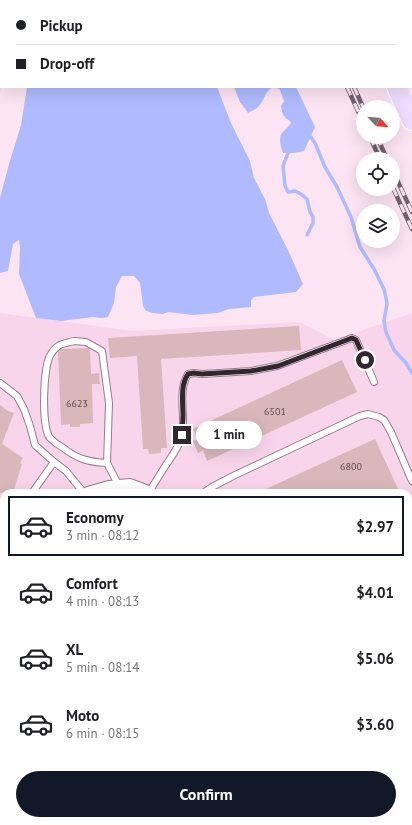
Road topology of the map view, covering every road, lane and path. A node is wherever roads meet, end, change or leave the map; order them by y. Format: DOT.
graph roads {
  1 [pos="397,88"];
  2 [pos="412,120"];
  3 [pos="374,382"];
  4 [pos="0,383"];
  5 [pos="54,462"];
  6 [pos="107,463"];
  7 [pos="412,481"];
  8 [pos="119,486"];
  9 [pos="212,486"];
  10 [pos="35,489"];
  11 [pos="81,489"];
  12 [pos="100,489"];
  13 [pos="139,489"];
  14 [pos="152,489"];
  15 [pos="208,489"];
  16 [pos="213,489"];
  1 -- 2 [label="main road"];
  3 -- 14 [label="lane"];
  4 -- 5 [label="lane"];
  5 -- 10 [label="lane"];
  5 -- 11 [label="lane"];
  6 -- 6 [label="lane"];
  6 -- 8 [label="lane"];
  7 -- 9 [label="lane"];
  8 -- 12 [label="street"];
  8 -- 13 [label="street"];
  9 -- 15 [label="lane"];
  9 -- 16 [label="lane"];
}
